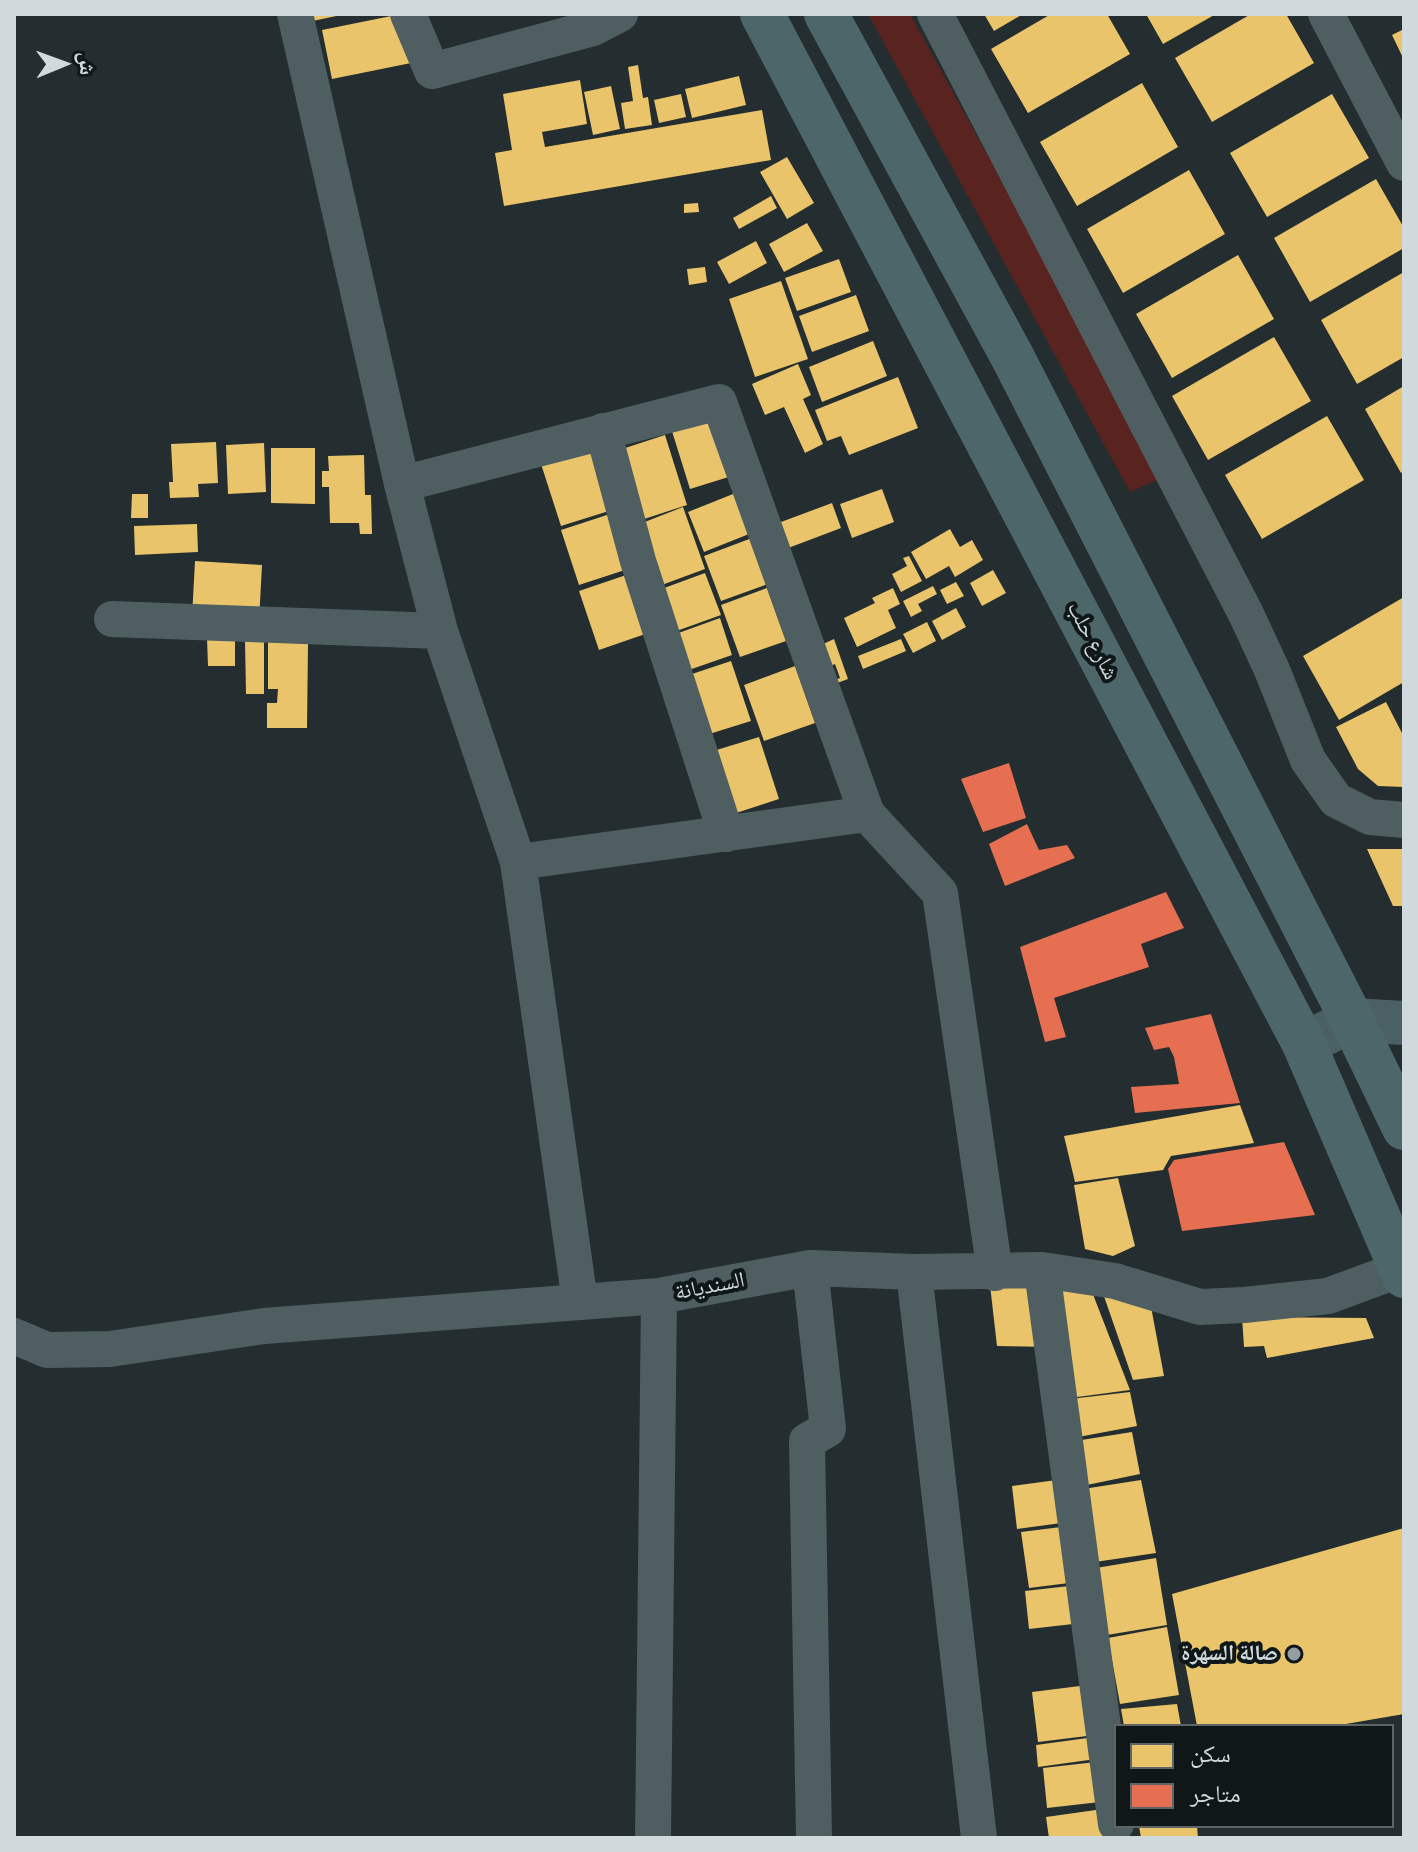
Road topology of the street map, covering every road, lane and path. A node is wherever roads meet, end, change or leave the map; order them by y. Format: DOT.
graph roads {
  1 [pos="295,14"];
  2 [pos="408,14"];
  3 [pos="620,14"];
  4 [pos="762,14"];
  5 [pos="826,14"];
  6 [pos="935,14"];
  7 [pos="1326,14"];
  8 [pos="1404,163"];
  9 [pos="603,431"];
  10 [pos="402,484"];
  11 [pos="112,619"];
  12 [pos="440,631"];
  13 [pos="867,814"];
  14 [pos="1404,820"];
  15 [pos="726,834"];
  16 [pos="518,862"];
  17 [pos="1352,1020"];
  18 [pos="1404,1023"];
  19 [pos="1304,1044"];
  20 [pos="1404,1128"];
  21 [pos="810,1268"];
  22 [pos="1042,1270"];
  23 [pos="914,1272"];
  24 [pos="995,1273"];
  25 [pos="1402,1273"];
  26 [pos="659,1296"];
  27 [pos="580,1302"];
  28 [pos="14,1336"];
  29 [pos="1114,1810"];
  30 [pos="653,1838"];
  31 [pos="814,1838"];
  32 [pos="979,1838"];
  1 -- 10 [label="street"];
  2 -- 3 [label="street"];
  4 -- 19 [label="main road, شارع حلب"];
  5 -- 17 [label="main road"];
  6 -- 14 [label="street"];
  7 -- 8 [label="street"];
  9 -- 10 [label="street"];
  9 -- 13 [label="street"];
  9 -- 15 [label="street"];
  10 -- 12 [label="street"];
  11 -- 12 [label="street"];
  12 -- 16 [label="street"];
  13 -- 15 [label="street"];
  13 -- 24 [label="street"];
  15 -- 16 [label="street"];
  16 -- 27 [label="street"];
  17 -- 18 [label="street"];
  17 -- 19 [label="street"];
  17 -- 20 [label="main road"];
  19 -- 25 [label="main road, شارع حلب"];
  21 -- 23 [label="street, السنديانة"];
  21 -- 26 [label="street, السنديانة"];
  21 -- 31 [label="street"];
  22 -- 24 [label="street, السنديانة"];
  22 -- 25 [label="street, السنديانة"];
  22 -- 29 [label="street"];
  23 -- 24 [label="street, السنديانة"];
  23 -- 32 [label="street"];
  26 -- 27 [label="street, السنديانة"];
  26 -- 30 [label="street"];
  27 -- 28 [label="street, السنديانة"];
}
